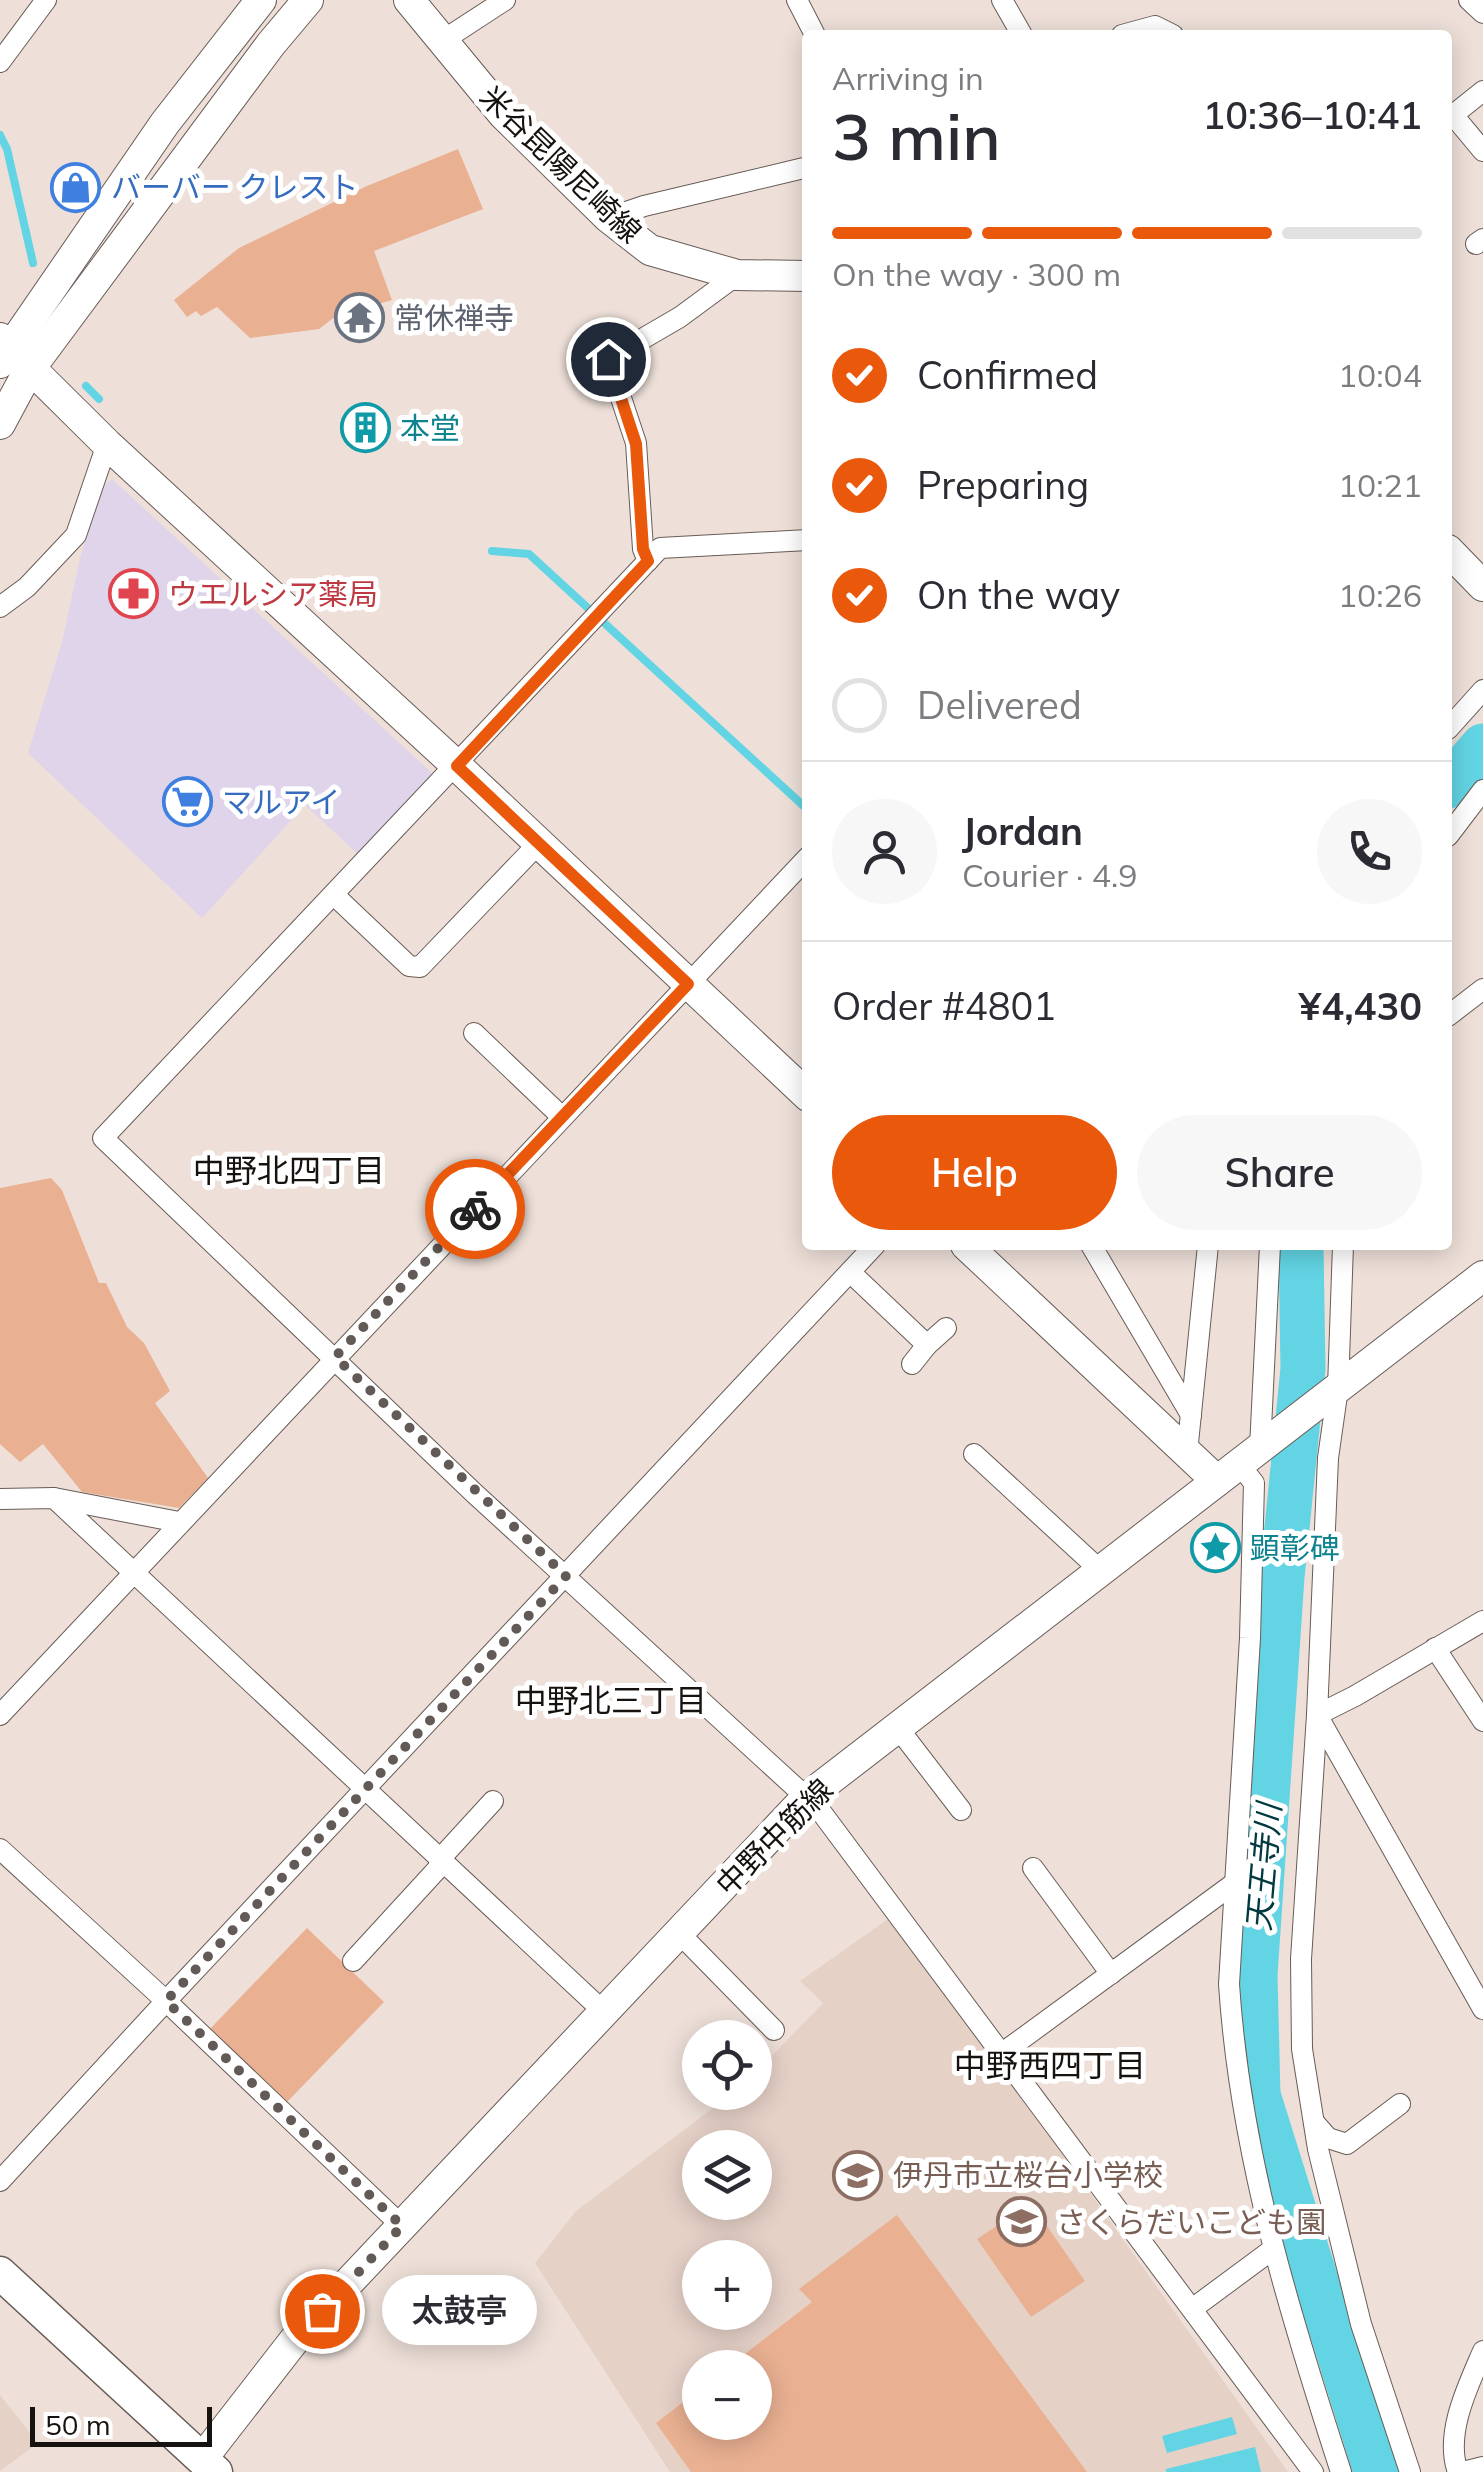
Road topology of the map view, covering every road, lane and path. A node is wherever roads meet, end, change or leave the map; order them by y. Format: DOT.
graph roads {
  1 [pos="46,0"];
  2 [pos="260,0"];
  3 [pos="308,0"];
  4 [pos="409,0"];
  5 [pos="505,0"];
  6 [pos="797,0"];
  7 [pos="1002,0"];
  8 [pos="1469,0"];
  9 [pos="1483,13"];
  10 [pos="812,30"];
  11 [pos="1019,30"];
  12 [pos="442,41"];
  13 [pos="0,62"];
  14 [pos="1483,91"];
  15 [pos="1452,115"];
  16 [pos="1452,119"];
  17 [pos="1483,151"];
  18 [pos="802,167"];
  19 [pos="609,218"];
  20 [pos="737,275"];
  21 [pos="802,276"];
  22 [pos="10,355"];
  23 [pos="0,424"];
  24 [pos="107,444"];
  25 [pos="802,540"];
  26 [pos="1452,554"];
  27 [pos="648,561"];
  28 [pos="1483,586"];
  29 [pos="0,608"];
  30 [pos="1483,690"];
  31 [pos="1452,725"];
  32 [pos="457,766"];
  33 [pos="1483,790"];
  34 [pos="1452,831"];
  35 [pos="538,843"];
  36 [pos="802,863"];
  37 [pos="334,895"];
  38 [pos="688,984"];
  39 [pos="1483,988"];
  40 [pos="1452,1013"];
  41 [pos="474,1034"];
  42 [pos="802,1090"];
  43 [pos="562,1117"];
  44 [pos="870,1250"];
  45 [pos="971,1250"];
  46 [pos="1094,1250"];
  47 [pos="1208,1250"];
  48 [pos="1269,1250"];
  49 [pos="1342,1250"];
  50 [pos="850,1272"];
  51 [pos="1483,1276"];
  52 [pos="946,1328"];
  53 [pos="927,1345"];
  54 [pos="335,1357"];
  55 [pos="912,1364"];
  56 [pos="1332,1392"];
  57 [pos="1191,1415"];
  58 [pos="1187,1453"];
  59 [pos="974,1454"];
  60 [pos="1247,1458"];
  61 [pos="54,1498"];
  62 [pos="0,1499"];
  63 [pos="179,1522"];
  64 [pos="1101,1571"];
  65 [pos="132,1573"];
  66 [pos="566,1576"];
  67 [pos="1483,1620"];
  68 [pos="1435,1648"];
  69 [pos="1317,1714"];
  70 [pos="0,1715"];
  71 [pos="1483,1721"];
  72 [pos="898,1728"];
  73 [pos="364,1787"];
  74 [pos="806,1798"];
  75 [pos="493,1801"];
  76 [pos="962,1810"];
  77 [pos="0,1849"];
  78 [pos="441,1862"];
  79 [pos="1033,1868"];
  80 [pos="1236,1882"];
  81 [pos="679,1933"];
  82 [pos="354,1961"];
  83 [pos="1111,1974"];
  84 [pos="166,2001"];
  85 [pos="1483,2009"];
  86 [pos="604,2012"];
  87 [pos="774,2030"];
  88 [pos="1001,2054"];
  89 [pos="1400,2104"];
  90 [pos="1314,2121"];
  91 [pos="0,2181"];
  92 [pos="402,2226"];
  93 [pos="1273,2249"];
  94 [pos="6,2289"];
  95 [pos="1192,2308"];
  96 [pos="1483,2351"];
  97 [pos="1483,2466"];
  98 [pos="202,2468"];
  99 [pos="1312,2472"];
  100 [pos="1341,2472"];
  101 [pos="1410,2472"];
  102 [pos="1461,2472"];
  1 -- 13 [label="street"];
  2 -- 22 [label="main road"];
  3 -- 22 [label="main road"];
  4 -- 12 [label="main road, 米谷昆陽尼崎線"];
  5 -- 12 [label="street"];
  6 -- 10 [label="street"];
  7 -- 11 [label="street"];
  8 -- 9 [label="street"];
  12 -- 19 [label="main road, 米谷昆陽尼崎線"];
  14 -- 15 [label="street"];
  16 -- 17 [label="street"];
  18 -- 19 [label="street"];
  19 -- 20 [label="main road, 米谷昆陽尼崎線"];
  20 -- 21 [label="main road, 米谷昆陽尼崎線"];
  20 -- 27 [label="street"];
  22 -- 23 [label="main road"];
  22 -- 24 [label="main road"];
  24 -- 29 [label="street"];
  24 -- 32 [label="main road"];
  25 -- 27 [label="street"];
  26 -- 28 [label="main road"];
  27 -- 32 [label="street"];
  30 -- 31 [label="street"];
  32 -- 35 [label="main road"];
  32 -- 37 [label="street"];
  33 -- 34 [label="street"];
  35 -- 37 [label="street"];
  35 -- 38 [label="main road"];
  36 -- 38 [label="street"];
  37 -- 54 [label="street"];
  38 -- 42 [label="main road"];
  38 -- 43 [label="street"];
  39 -- 40 [label="street"];
  41 -- 43 [label="street"];
  43 -- 54 [label="street"];
  44 -- 50 [label="street"];
  45 -- 58 [label="main road"];
  46 -- 57 [label="street"];
  47 -- 57 [label="street"];
  48 -- 60 [label="street"];
  49 -- 56 [label="street"];
  50 -- 53 [label="street"];
  50 -- 66 [label="street"];
  51 -- 56 [label="main road, 中野中筋線"];
  52 -- 53 [label="street"];
  53 -- 55 [label="street"];
  54 -- 63 [label="street"];
  54 -- 66 [label="street"];
  56 -- 60 [label="main road, 中野中筋線"];
  56 -- 69 [label="street"];
  57 -- 58 [label="street"];
  58 -- 60 [label="main road"];
  59 -- 64 [label="street"];
  60 -- 64 [label="main road, 中野中筋線"];
  60 -- 80 [label="street"];
  61 -- 62 [label="street"];
  61 -- 63 [label="street"];
  61 -- 65 [label="street"];
  63 -- 65 [label="street"];
  64 -- 72 [label="main road, 中野中筋線"];
  65 -- 70 [label="street"];
  65 -- 73 [label="street"];
  66 -- 73 [label="street"];
  66 -- 74 [label="street"];
  67 -- 68 [label="street"];
  68 -- 69 [label="street"];
  68 -- 71 [label="street"];
  69 -- 85 [label="street"];
  69 -- 90 [label="street"];
  72 -- 74 [label="main road, 中野中筋線"];
  72 -- 76 [label="street"];
  73 -- 78 [label="street"];
  73 -- 84 [label="street"];
  74 -- 81 [label="main road, 中野中筋線"];
  74 -- 88 [label="street"];
  75 -- 78 [label="street"];
  77 -- 84 [label="street"];
  78 -- 82 [label="street"];
  78 -- 86 [label="street"];
  79 -- 83 [label="street"];
  80 -- 83 [label="street"];
  80 -- 93 [label="street"];
  81 -- 86 [label="main road, 中野中筋線"];
  81 -- 87 [label="street"];
  83 -- 88 [label="street"];
  84 -- 91 [label="street"];
  84 -- 92 [label="street"];
  86 -- 92 [label="main road, 中野中筋線"];
  88 -- 95 [label="street"];
  89 -- 90 [label="street"];
  90 -- 101 [label="street"];
  92 -- 98 [label="main road, 中野中筋線"];
  93 -- 95 [label="street"];
  93 -- 100 [label="street"];
  94 -- 98 [label="main road"];
  95 -- 99 [label="street"];
  96 -- 102 [label="street"];
  97 -- 102 [label="street"];
}
